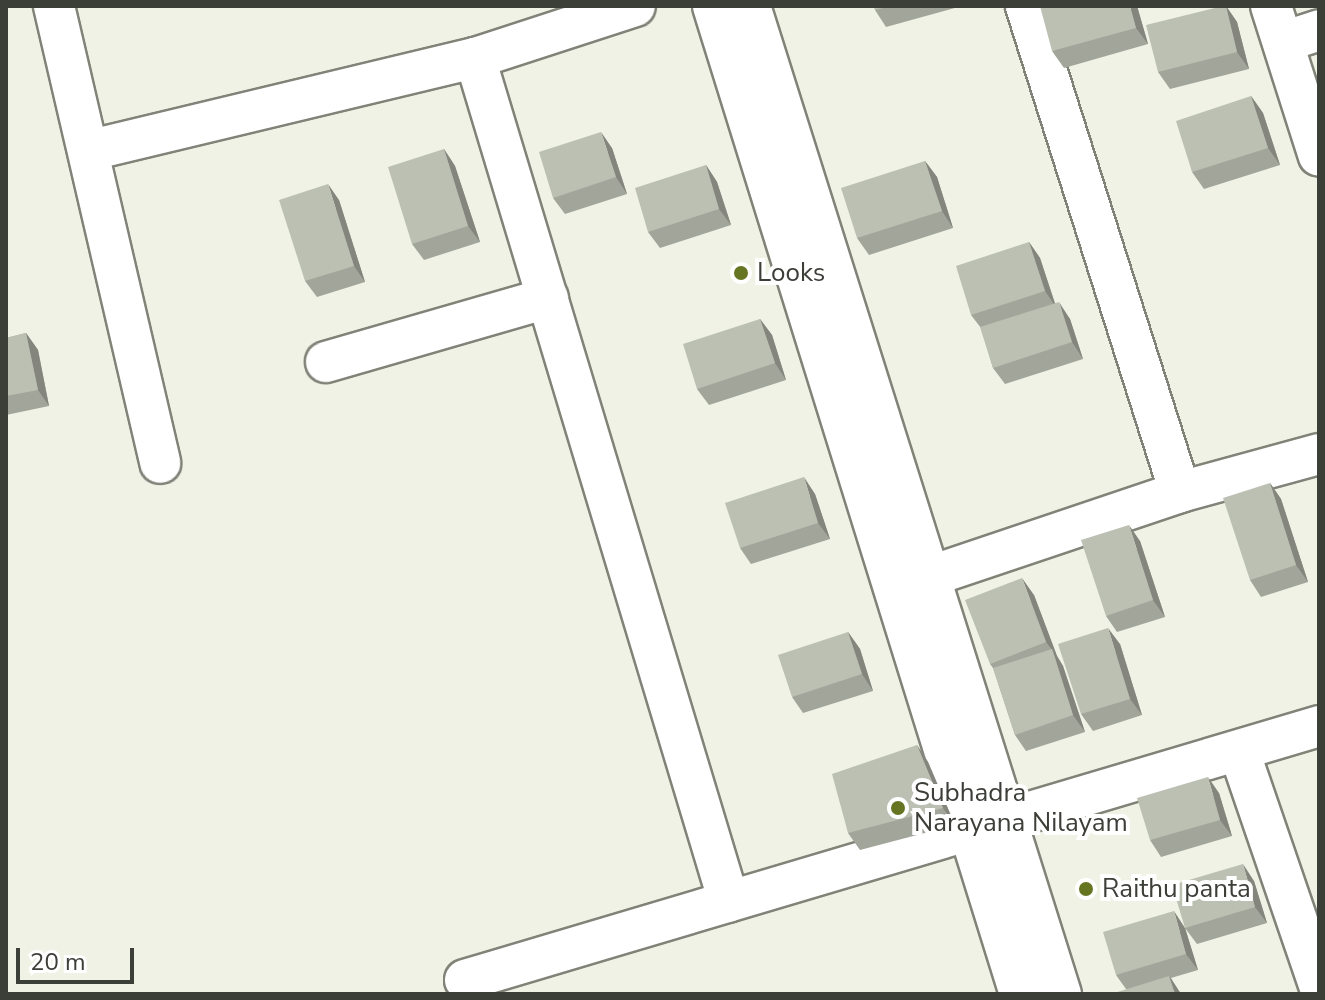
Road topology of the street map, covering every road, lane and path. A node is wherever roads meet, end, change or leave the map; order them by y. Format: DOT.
graph roads {
  1 [pos="54,6"];
  2 [pos="635,6"];
  3 [pos="713,6"];
  4 [pos="750,6"];
  5 [pos="1026,6"];
  6 [pos="1291,26"];
  7 [pos="475,58"];
  8 [pos="91,150"];
  9 [pos="1319,156"];
  10 [pos="548,298"];
  11 [pos="326,362"];
  12 [pos="1319,454"];
  13 [pos="160,463"];
  14 [pos="1180,492"];
  15 [pos="931,577"];
  16 [pos="894,589"];
  17 [pos="1319,726"];
  18 [pos="1239,751"];
  19 [pos="987,823"];
  20 [pos="729,902"];
  21 [pos="1317,970"];
  22 [pos="465,980"];
  23 [pos="1020,994"];
  24 [pos="1061,994"];
  1 -- 8 [label="street"];
  2 -- 7 [label="street"];
  3 -- 16 [label="street"];
  4 -- 15 [label="street"];
  5 -- 14 [label="street"];
  6 -- 9 [label="street"];
  7 -- 8 [label="street"];
  7 -- 10 [label="street"];
  8 -- 13 [label="street"];
  10 -- 11 [label="street"];
  10 -- 20 [label="street"];
  12 -- 14 [label="street"];
  14 -- 15 [label="street"];
  15 -- 16 [label="street"];
  15 -- 19 [label="street"];
  16 -- 19 [label="street"];
  17 -- 18 [label="street"];
  18 -- 19 [label="street"];
  18 -- 21 [label="street"];
  19 -- 20 [label="street"];
  19 -- 23 [label="street"];
  19 -- 24 [label="street"];
  20 -- 22 [label="street"];
}
